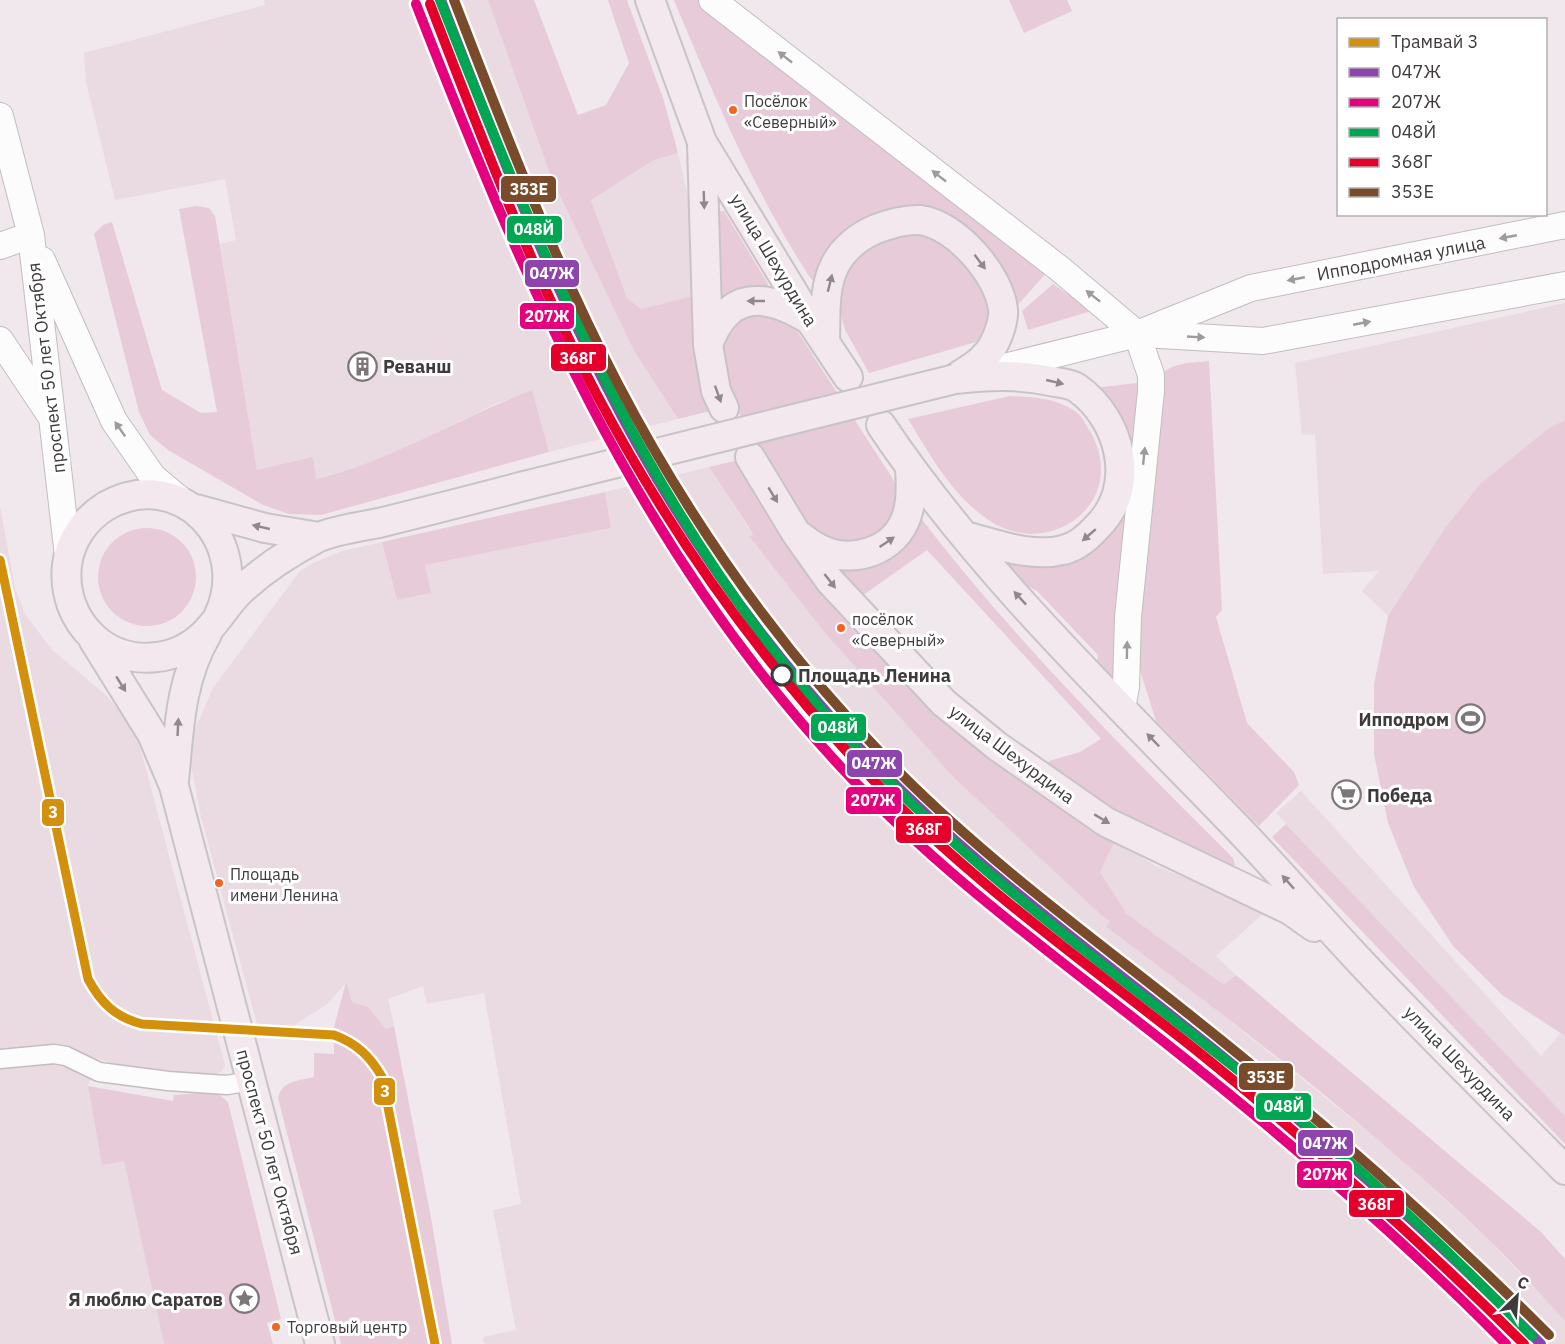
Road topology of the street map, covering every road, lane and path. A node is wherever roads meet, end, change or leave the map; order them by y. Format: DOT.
graph roads {
  1 [pos="650,0"];
  2 [pos="712,0"];
  3 [pos="0,116"];
  4 [pos="702,142"];
  5 [pos="1565,225"];
  6 [pos="31,235"];
  7 [pos="0,246"];
  8 [pos="1565,285"];
  9 [pos="818,331"];
  10 [pos="1137,334"];
  11 [pos="0,340"];
  12 [pos="708,345"];
  13 [pos="848,377"];
  14 [pos="955,379"];
  15 [pos="724,408"];
  16 [pos="53,420"];
  17 [pos="881,425"];
  18 [pos="750,457"];
  19 [pos="910,469"];
  20 [pos="186,505"];
  21 [pos="796,534"];
  22 [pos="965,536"];
  23 [pos="319,537"];
  24 [pos="68,556"];
  25 [pos="214,622"];
  26 [pos="90,635"];
  27 [pos="1122,708"];
  28 [pos="174,786"];
  29 [pos="1246,836"];
  30 [pos="1224,880"];
  31 [pos="1355,956"];
  32 [pos="0,1059"];
  33 [pos="251,1081"];
  34 [pos="1565,1170"];
  35 [pos="320,1344"];
  1 -- 4 [label="main road, улица Шехурдина"];
  10 -- 2 [label="street, one-way"];
  3 -- 6 [label="street, проспект 50 лет Октября"];
  4 -- 9 [label="main road, улица Шехурдина"];
  4 -- 12 [label="main road, улица Шехурдина, one-way"];
  5 -- 10 [label="street, Ипподромная улица, one-way"];
  6 -- 7 [label="street"];
  6 -- 16 [label="street, проспект 50 лет Октября"];
  20 -- 6 [label="street, проспект 50 лет Октября, one-way"];
  10 -- 8 [label="street, one-way"];
  9 -- 12 [label="main road, one-way"];
  9 -- 13 [label="main road, улица Шехурдина"];
  9 -- 14 [label="main road, one-way"];
  10 -- 14 [label="street"];
  27 -- 10 [label="street, one-way"];
  11 -- 16 [label="street"];
  12 -- 15 [label="main road, улица Шехурдина, one-way"];
  14 -- 22 [label="main road, one-way"];
  14 -- 23 [label="main road, bridge"];
  16 -- 24 [label="street, проспект 50 лет Октября"];
  17 -- 19 [label="main road, улица Шехурдина"];
  18 -- 21 [label="main road, улица Шехурдина, one-way"];
  21 -- 19 [label="main road, one-way"];
  19 -- 22 [label="main road, улица Шехурдина"];
  23 -- 20 [label="main road, one-way"];
  20 -- 24 [label="main road"];
  20 -- 25 [label="main road"];
  21 -- 30 [label="main road, улица Шехурдина, one-way"];
  27 -- 22 [label="main road, улица Шехурдина, one-way"];
  23 -- 25 [label="main road"];
  24 -- 26 [label="main road"];
  25 -- 26 [label="main road"];
  28 -- 25 [label="main road, проспект 50 лет Октября, one-way"];
  26 -- 28 [label="main road, проспект 50 лет Октября, one-way"];
  29 -- 27 [label="main road, улица Шехурдина, one-way"];
  28 -- 33 [label="main road, проспект 50 лет Октября"];
  29 -- 30 [label="main road"];
  31 -- 29 [label="main road, улица Шехурдина, one-way"];
  30 -- 31 [label="main road, улица Шехурдина"];
  31 -- 34 [label="main road, улица Шехурдина"];
  32 -- 33 [label="street"];
  33 -- 35 [label="main road, проспект 50 лет Октября"];
}
